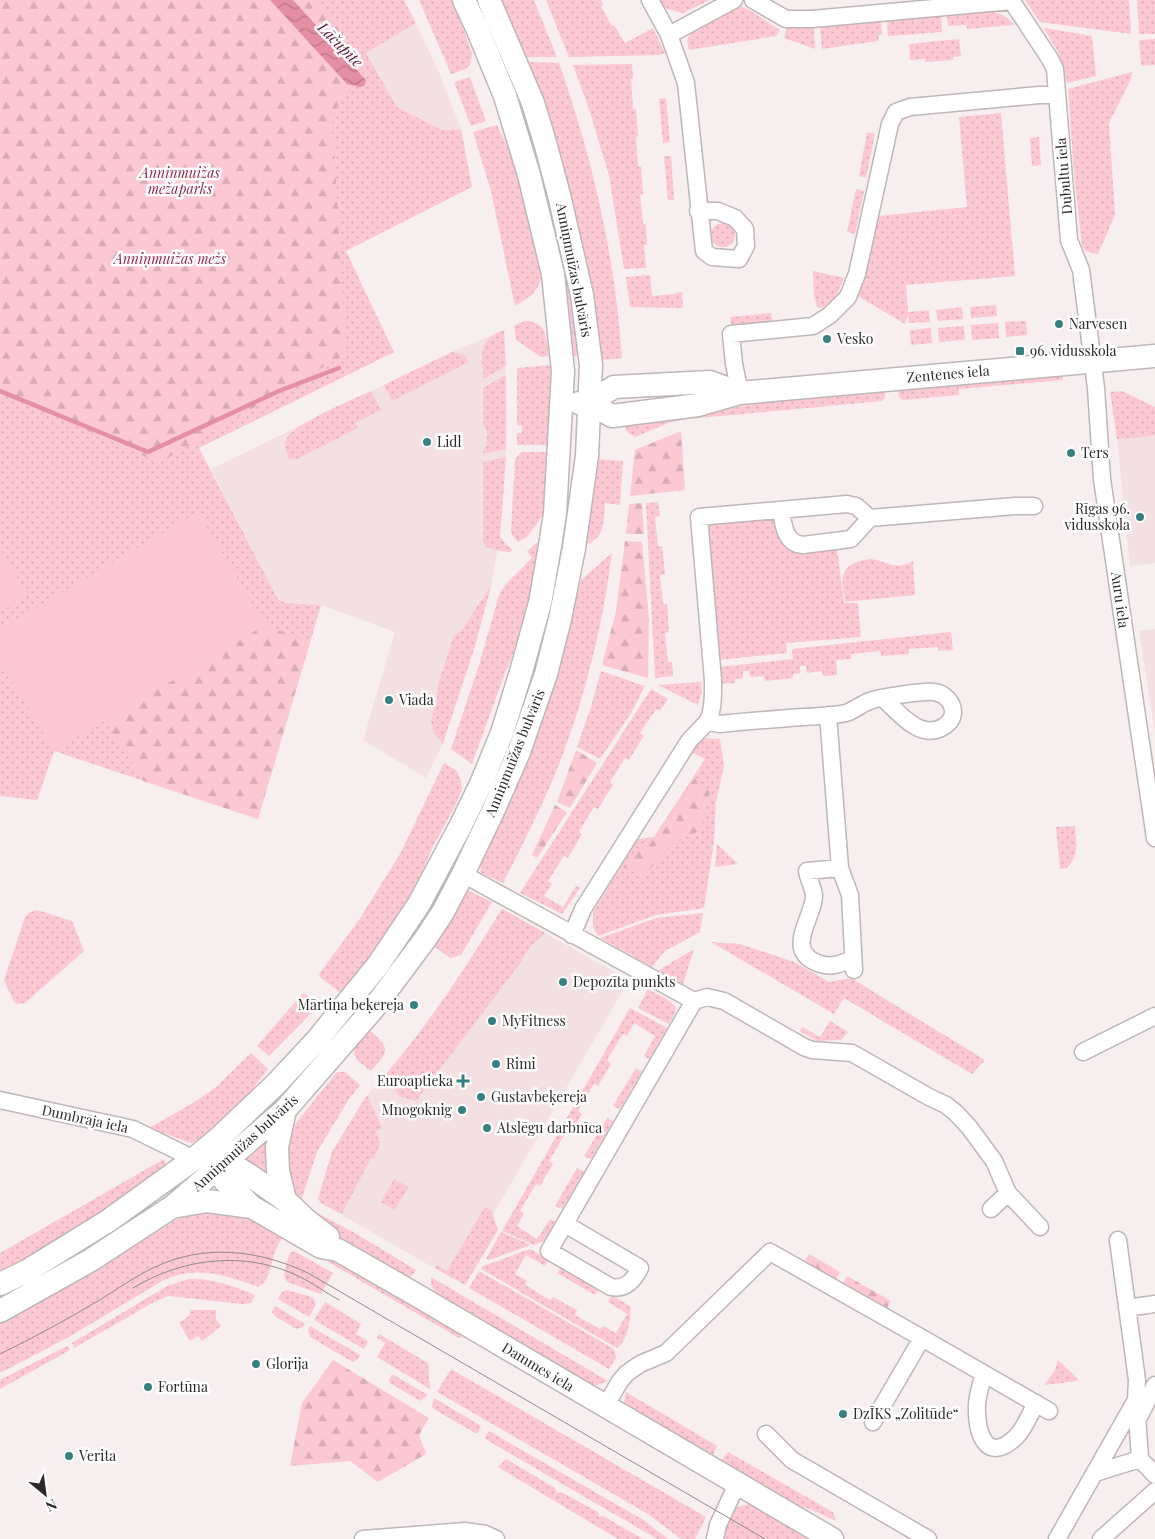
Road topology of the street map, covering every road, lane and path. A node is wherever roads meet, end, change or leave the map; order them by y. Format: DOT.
graph roads {
  1 [pos="464,0"];
  2 [pos="489,0"];
  3 [pos="650,0"];
  4 [pos="734,0"];
  5 [pos="754,0"];
  6 [pos="1012,1"];
  7 [pos="669,35"];
  8 [pos="1057,95"];
  9 [pos="698,212"];
  10 [pos="565,223"];
  11 [pos="542,229"];
  12 [pos="1155,356"];
  13 [pos="1093,361"];
  14 [pos="740,393"];
  15 [pos="589,403"];
  16 [pos="561,404"];
  17 [pos="1034,506"];
  18 [pos="781,510"];
  19 [pos="870,518"];
  20 [pos="550,546"];
  21 [pos="574,548"];
  22 [pos="883,698"];
  23 [pos="828,715"];
  24 [pos="708,722"];
  25 [pos="1155,838"];
  26 [pos="840,868"];
  27 [pos="463,874"];
  28 [pos="572,935"];
  29 [pos="694,1001"];
  30 [pos="1155,1016"];
  31 [pos="1083,1052"];
  32 [pos="0,1100"];
  33 [pos="285,1110"];
  34 [pos="194,1159"];
  35 [pos="221,1165"];
  36 [pos="1008,1192"];
  37 [pos="284,1200"];
  38 [pos="172,1207"];
  39 [pos="252,1207"];
  40 [pos="991,1210"];
  41 [pos="565,1224"];
  42 [pos="1040,1227"];
  43 [pos="1118,1240"];
  44 [pos="338,1250"];
  45 [pos="0,1284"];
  46 [pos="1155,1304"];
  47 [pos="1127,1308"];
  48 [pos="0,1311"];
  49 [pos="922,1338"];
  50 [pos="984,1374"];
  51 [pos="1155,1385"];
  52 [pos="1136,1400"];
  53 [pos="605,1407"];
  54 [pos="1138,1420"];
  55 [pos="873,1422"];
  56 [pos="766,1434"];
  57 [pos="1140,1459"];
  58 [pos="1095,1473"];
  59 [pos="1155,1475"];
  60 [pos="737,1484"];
  61 [pos="1155,1491"];
  62 [pos="395,1538"];
  63 [pos="363,1539"];
  64 [pos="496,1539"];
  65 [pos="715,1539"];
  66 [pos="832,1539"];
  67 [pos="928,1539"];
  68 [pos="1057,1539"];
  69 [pos="1101,1539"];
  1 -- 11 [label="street, Anniņmuižas bulvāris"];
  2 -- 10 [label="street, Anniņmuižas bulvāris"];
  3 -- 7 [label="street"];
  4 -- 7 [label="street"];
  5 -- 6 [label="street"];
  6 -- 8 [label="street, Dubultu iela"];
  7 -- 9 [label="street"];
  8 -- 13 [label="street, Dubultu iela"];
  8 -- 14 [label="street"];
  10 -- 11 [label="street"];
  10 -- 15 [label="street, Anniņmuižas bulvāris"];
  11 -- 16 [label="street, Anniņmuižas bulvāris"];
  12 -- 13 [label="street, Zentenes iela"];
  13 -- 14 [label="street, Zentenes iela"];
  13 -- 25 [label="street, Auru iela"];
  14 -- 15 [label="street, Zentenes iela"];
  15 -- 16 [label="street"];
  15 -- 21 [label="street, Anniņmuižas bulvāris"];
  16 -- 20 [label="street, Anniņmuižas bulvāris"];
  17 -- 19 [label="street"];
  18 -- 19 [label="street"];
  18 -- 19 [label="street"];
  18 -- 24 [label="street"];
  20 -- 21 [label="street"];
  20 -- 34 [label="street, Anniņmuižas bulvāris"];
  21 -- 27 [label="street, Anniņmuižas bulvāris"];
  22 -- 23 [label="street"];
  23 -- 24 [label="street"];
  23 -- 26 [label="street"];
  24 -- 28 [label="street"];
  26 -- 26 [label="street"];
  27 -- 28 [label="street"];
  27 -- 33 [label="street, Anniņmuižas bulvāris"];
  28 -- 29 [label="street"];
  29 -- 36 [label="street"];
  29 -- 41 [label="street"];
  30 -- 31 [label="street"];
  32 -- 34 [label="street, Dumbrāja iela"];
  33 -- 35 [label="street, Anniņmuižas bulvāris"];
  33 -- 37 [label="street"];
  34 -- 35 [label="street"];
  34 -- 45 [label="street, Anniņmuižas bulvāris"];
  35 -- 37 [label="street, Dammes iela"];
  35 -- 38 [label="street, Anniņmuižas bulvāris"];
  35 -- 39 [label="street, Dammes iela"];
  36 -- 40 [label="street"];
  36 -- 42 [label="street"];
  37 -- 44 [label="street, Dammes iela"];
  38 -- 39 [label="street"];
  38 -- 48 [label="street, Anniņmuižas bulvāris"];
  39 -- 44 [label="street, Dammes iela"];
  41 -- 41 [label="street"];
  43 -- 47 [label="street"];
  44 -- 53 [label="street, Dammes iela"];
  46 -- 47 [label="street"];
  47 -- 52 [label="street"];
  49 -- 50 [label="street"];
  49 -- 53 [label="street"];
  49 -- 55 [label="street"];
  50 -- 50 [label="street"];
  51 -- 54 [label="street"];
  52 -- 54 [label="street"];
  52 -- 58 [label="street"];
  53 -- 60 [label="street, Dammes iela"];
  54 -- 57 [label="street"];
  56 -- 67 [label="street"];
  57 -- 58 [label="street"];
  57 -- 59 [label="street"];
  58 -- 68 [label="street"];
  60 -- 65 [label="street"];
  60 -- 66 [label="street, Dammes iela"];
  61 -- 69 [label="street"];
  62 -- 63 [label="street"];
  62 -- 64 [label="street"];
}
